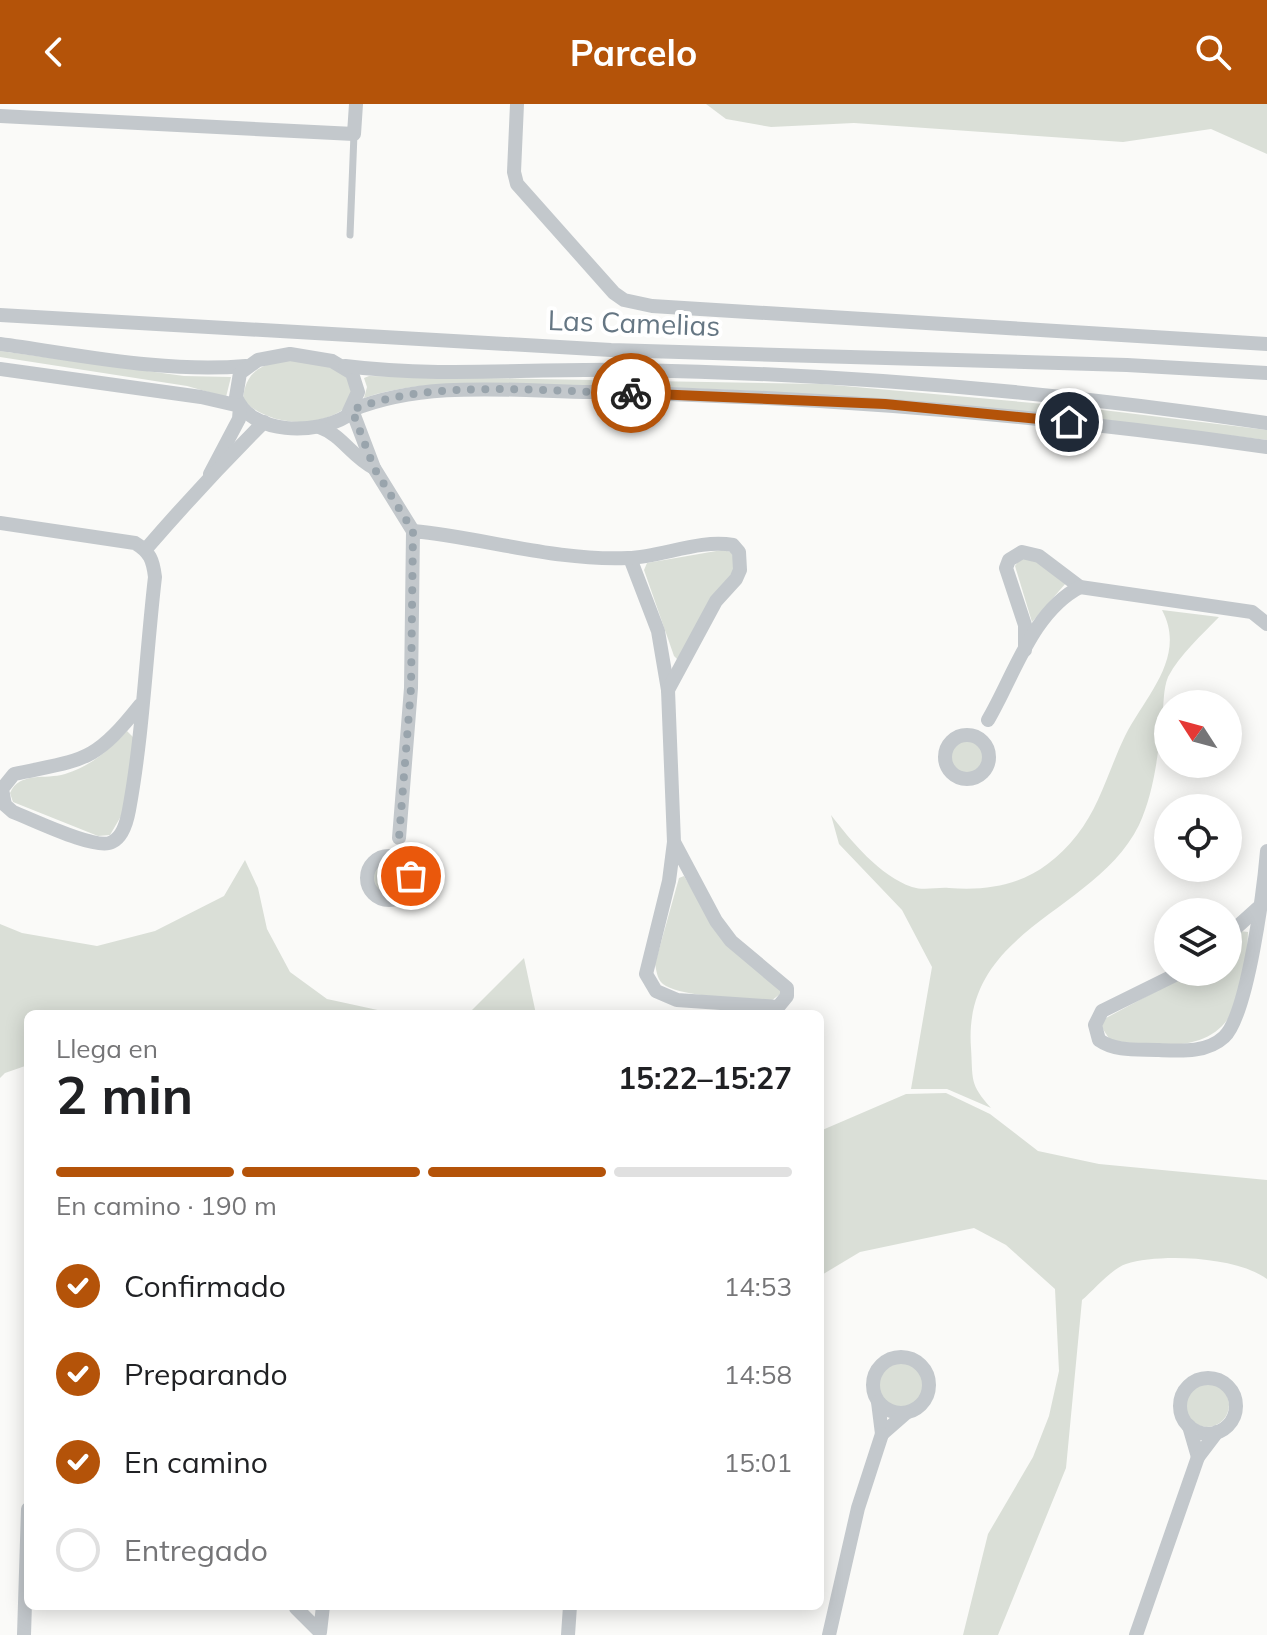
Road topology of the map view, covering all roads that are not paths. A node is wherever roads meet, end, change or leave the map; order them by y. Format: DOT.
graph roads {
  1 [pos="356,104"];
  2 [pos="517,104"];
  3 [pos="0,116"];
  4 [pos="354,134"];
  5 [pos="350,235"];
  6 [pos="0,315"];
  7 [pos="0,344"];
  8 [pos="1267,344"];
  9 [pos="246,366"];
  10 [pos="345,366"];
  11 [pos="0,369"];
  12 [pos="1267,373"];
  13 [pos="240,406"];
  14 [pos="352,410"];
  15 [pos="264,422"];
  16 [pos="1267,423"];
  17 [pos="319,427"];
  18 [pos="1267,447"];
  19 [pos="374,468"];
  20 [pos="210,474"];
  21 [pos="0,523"];
  22 [pos="413,531"];
  23 [pos="146,549"];
  24 [pos="630,558"];
  25 [pos="1080,587"];
  26 [pos="1266,620"];
  27 [pos="1025,650"];
  28 [pos="668,690"];
  29 [pos="140,705"];
  30 [pos="988,720"];
  31 [pos="966,734"];
  32 [pos="986,746"];
  33 [pos="399,838"];
  34 [pos="674,842"];
  35 [pos="1267,851"];
  36 [pos="382,857"];
  37 [pos="405,863"];
  38 [pos="1258,908"];
  39 [pos="1242,922"];
  40 [pos="1154,985"];
  41 [pos="878,1402"];
  42 [pos="906,1413"];
  43 [pos="1189,1426"];
  44 [pos="1217,1432"];
  45 [pos="882,1434"];
  46 [pos="1198,1457"];
  47 [pos="25,1610"];
  48 [pos="298,1610"];
  49 [pos="323,1610"];
  50 [pos="570,1610"];
  51 [pos="320,1634"];
  52 [pos="24,1635"];
  53 [pos="568,1635"];
  54 [pos="829,1635"];
  55 [pos="1136,1635"];
  1 -- 4 [label="street"];
  2 -- 8 [label="street"];
  3 -- 4 [label="street"];
  4 -- 5 [label="lane"];
  6 -- 12 [label="street, Las Camelias"];
  7 -- 9 [label="street"];
  9 -- 10 [label="street"];
  9 -- 13 [label="street"];
  10 -- 14 [label="street"];
  10 -- 16 [label="street"];
  11 -- 13 [label="street"];
  13 -- 15 [label="street"];
  13 -- 20 [label="street"];
  14 -- 17 [label="street"];
  14 -- 18 [label="street"];
  14 -- 19 [label="street"];
  15 -- 17 [label="street"];
  15 -- 20 [label="street"];
  17 -- 19 [label="street"];
  19 -- 22 [label="street"];
  20 -- 23 [label="street"];
  21 -- 23 [label="street"];
  22 -- 24 [label="street"];
  22 -- 33 [label="street"];
  23 -- 29 [label="street"];
  24 -- 28 [label="street"];
  24 -- 28 [label="street"];
  25 -- 26 [label="street"];
  25 -- 27 [label="street"];
  25 -- 27 [label="street"];
  27 -- 30 [label="street"];
  28 -- 34 [label="street"];
  29 -- 29 [label="street"];
  30 -- 31 [label="street"];
  30 -- 32 [label="street"];
  31 -- 32 [label="street"];
  31 -- 32 [label="street"];
  33 -- 36 [label="street"];
  33 -- 37 [label="street"];
  34 -- 34 [label="street"];
  35 -- 38 [label="street"];
  36 -- 37 [label="street"];
  36 -- 37 [label="street"];
  38 -- 39 [label="street"];
  38 -- 40 [label="street"];
  41 -- 42 [label="street"];
  41 -- 42 [label="street"];
  41 -- 45 [label="street"];
  42 -- 45 [label="street"];
  43 -- 44 [label="street"];
  43 -- 44 [label="street"];
  43 -- 46 [label="street"];
  44 -- 46 [label="street"];
  45 -- 54 [label="street"];
  46 -- 55 [label="street"];
  47 -- 52 [label="street"];
  48 -- 51 [label="street"];
  49 -- 51 [label="street"];
  50 -- 53 [label="street"];
}
